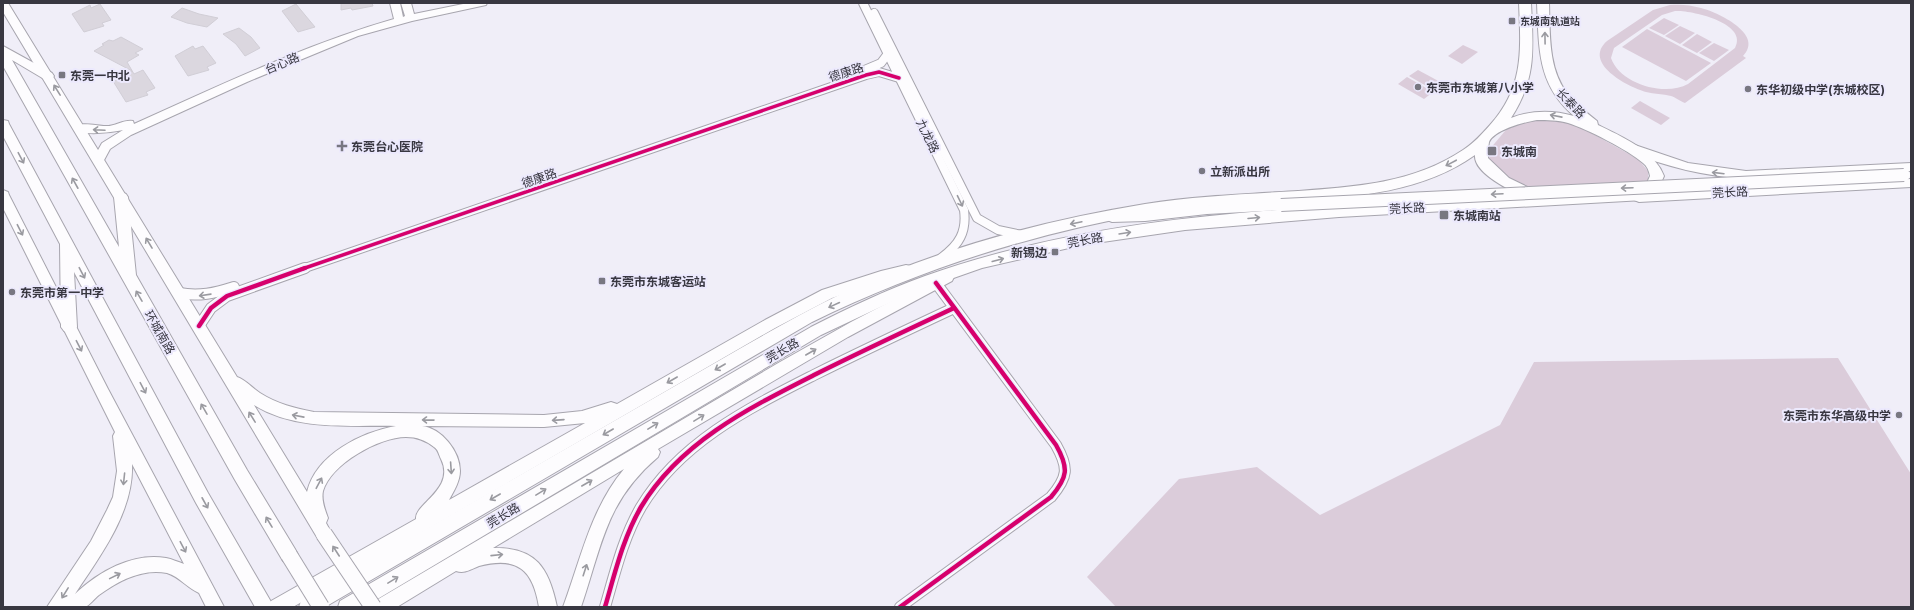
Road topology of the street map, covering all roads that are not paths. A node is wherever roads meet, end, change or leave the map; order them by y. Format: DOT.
graph roads {
  1 [pos="4,3"];
  2 [pos="395,3"];
  3 [pos="455,3"];
  4 [pos="482,3"];
  5 [pos="863,3"];
  6 [pos="869,3"];
  7 [pos="1525,3"];
  8 [pos="1543,3"];
  9 [pos="405,14"];
  10 [pos="3,50"];
  11 [pos="3,55"];
  12 [pos="887,55"];
  13 [pos="48,76"];
  14 [pos="899,78"];
  15 [pos="3,124"];
  16 [pos="80,128"];
  17 [pos="1487,136"];
  18 [pos="1618,142"];
  19 [pos="99,159"];
  20 [pos="1909,175"];
  21 [pos="3,195"];
  22 [pos="121,197"];
  23 [pos="1639,197"];
  24 [pos="1559,201"];
  25 [pos="1101,217"];
  26 [pos="1024,235"];
  27 [pos="66,243"];
  28 [pos="935,263"];
  29 [pos="960,270"];
  30 [pos="129,279"];
  31 [pos="936,283"];
  32 [pos="179,293"];
  33 [pos="954,308"];
  34 [pos="199,326"];
  35 [pos="69,327"];
  36 [pos="226,373"];
  37 [pos="649,394"];
  38 [pos="120,426"];
  39 [pos="679,430"];
  40 [pos="324,534"];
  41 [pos="383,546"];
  42 [pos="409,590"];
  43 [pos="211,600"];
  44 [pos="56,607"];
  45 [pos="73,607"];
  46 [pos="265,607"];
  47 [pos="277,607"];
  48 [pos="308,607"];
  49 [pos="321,607"];
  50 [pos="347,607"];
  51 [pos="372,607"];
  52 [pos="381,607"];
  53 [pos="548,607"];
  54 [pos="572,607"];
  55 [pos="605,607"];
  56 [pos="900,607"];
  1 -- 13 [label="main road"];
  2 -- 9 [label="main road"];
  3 -- 9 [label="main road, 台心路"];
  4 -- 9 [label="main road, 台心路"];
  5 -- 12 [label="street, 九龙路"];
  6 -- 26 [label="street, 九龙路"];
  7 -- 17 [label="highway"];
  18 -- 8 [label="highway, 长泰路, one-way"];
  9 -- 16 [label="main road, 台心路, one-way"];
  9 -- 19 [label="main road, 台心路"];
  10 -- 13 [label="highway"];
  30 -- 11 [label="highway, 环城南路, one-way"];
  12 -- 14 [label="street, 九龙路"];
  12 -- 32 [label="street, 德康路, one-way"];
  16 -- 13 [label="main road, one-way"];
  14 -- 28 [label="street, 九龙路, one-way"];
  14 -- 34 [label="street, 德康路"];
  15 -- 27 [label="highway, one-way"];
  16 -- 19 [label="main road"];
  18 -- 17 [label="highway, one-way"];
  17 -- 24 [label="highway"];
  17 -- 25 [label="highway, 莞长路, one-way"];
  20 -- 18 [label="main road, 莞长路, one-way"];
  18 -- 23 [label="highway"];
  19 -- 22 [label="main road"];
  20 -- 23 [label="main road, 莞长路"];
  20 -- 25 [label="main road, 莞长路, one-way, bridge"];
  21 -- 35 [label="main road, one-way"];
  22 -- 30 [label="highway"];
  32 -- 22 [label="main road, one-way"];
  23 -- 24 [label="highway, 莞长路"];
  29 -- 24 [label="highway, 莞长路, one-way"];
  25 -- 26 [label="highway, 莞长路, one-way"];
  26 -- 28 [label="highway, 莞长路"];
  27 -- 35 [label="highway"];
  27 -- 46 [label="highway, one-way"];
  28 -- 37 [label="main road, one-way"];
  28 -- 48 [label="highway, 莞长路, one-way"];
  29 -- 31 [label="main road"];
  50 -- 29 [label="highway, 莞长路, one-way"];
  49 -- 30 [label="highway, 环城南路, one-way, bridge"];
  31 -- 33 [label="street"];
  39 -- 31 [label="main road, one-way"];
  32 -- 34 [label="main road"];
  33 -- 55 [label="street"];
  33 -- 56 [label="street"];
  34 -- 36 [label="main road"];
  35 -- 38 [label="main road, one-way"];
  37 -- 36 [label="main road, one-way"];
  40 -- 36 [label="main road, one-way"];
  37 -- 41 [label="main road"];
  38 -- 43 [label="main road, one-way"];
  38 -- 44 [label="main road, one-way"];
  42 -- 39 [label="main road, one-way"];
  54 -- 39 [label="main road, one-way"];
  40 -- 41 [label="main road, one-way"];
  51 -- 40 [label="main road, one-way, bridge"];
  41 -- 47 [label="main road"];
  42 -- 52 [label="main road"];
  42 -- 53 [label="main road, one-way"];
  45 -- 43 [label="main road, one-way"];
}
